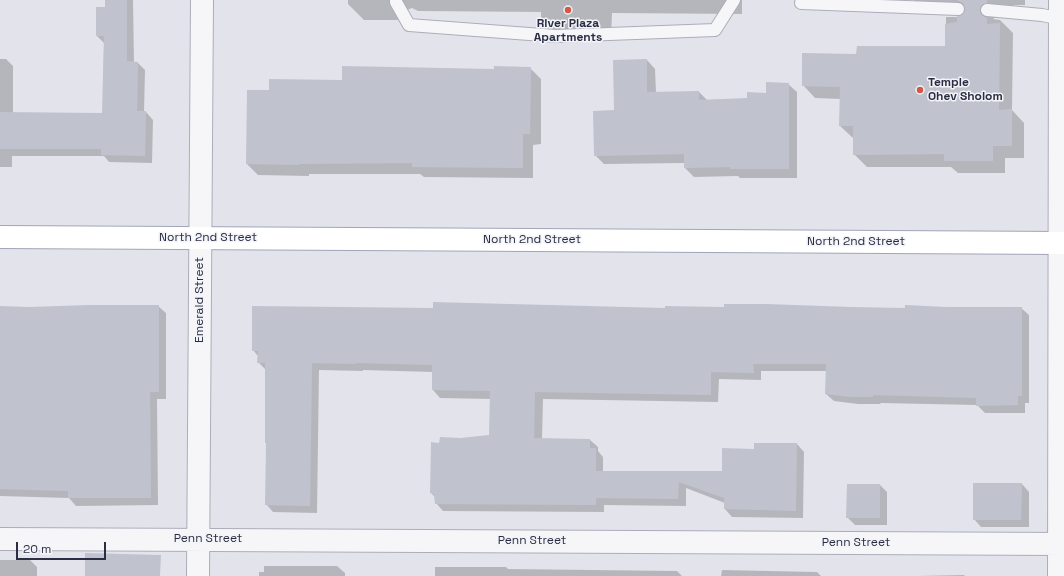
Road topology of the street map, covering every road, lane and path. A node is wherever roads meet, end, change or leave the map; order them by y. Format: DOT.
graph roads {
  1 [pos="202,0"];
  2 [pos="396,0"];
  3 [pos="734,0"];
  4 [pos="1060,0"];
  5 [pos="851,2"];
  6 [pos="801,3"];
  7 [pos="958,10"];
  8 [pos="987,10"];
  9 [pos="1062,23"];
  10 [pos="0,237"];
  11 [pos="200,238"];
  12 [pos="1061,243"];
  13 [pos="0,539"];
  14 [pos="198,539"];
  15 [pos="1062,544"];
  16 [pos="198,576"];
  17 [pos="1059,576"];
  1 -- 11 [label="street, Emerald Street"];
  2 -- 3 [label="lane"];
  4 -- 9 [label="street"];
  5 -- 6 [label="lane"];
  5 -- 7 [label="lane"];
  8 -- 9 [label="lane"];
  9 -- 12 [label="street"];
  10 -- 11 [label="main road, North 2nd Street"];
  11 -- 12 [label="main road, North 2nd Street"];
  11 -- 14 [label="street, Emerald Street"];
  12 -- 15 [label="street"];
  13 -- 14 [label="street, Penn Street"];
  14 -- 15 [label="street, Penn Street"];
  14 -- 16 [label="street, Emerald Street"];
  15 -- 17 [label="street"];
}
